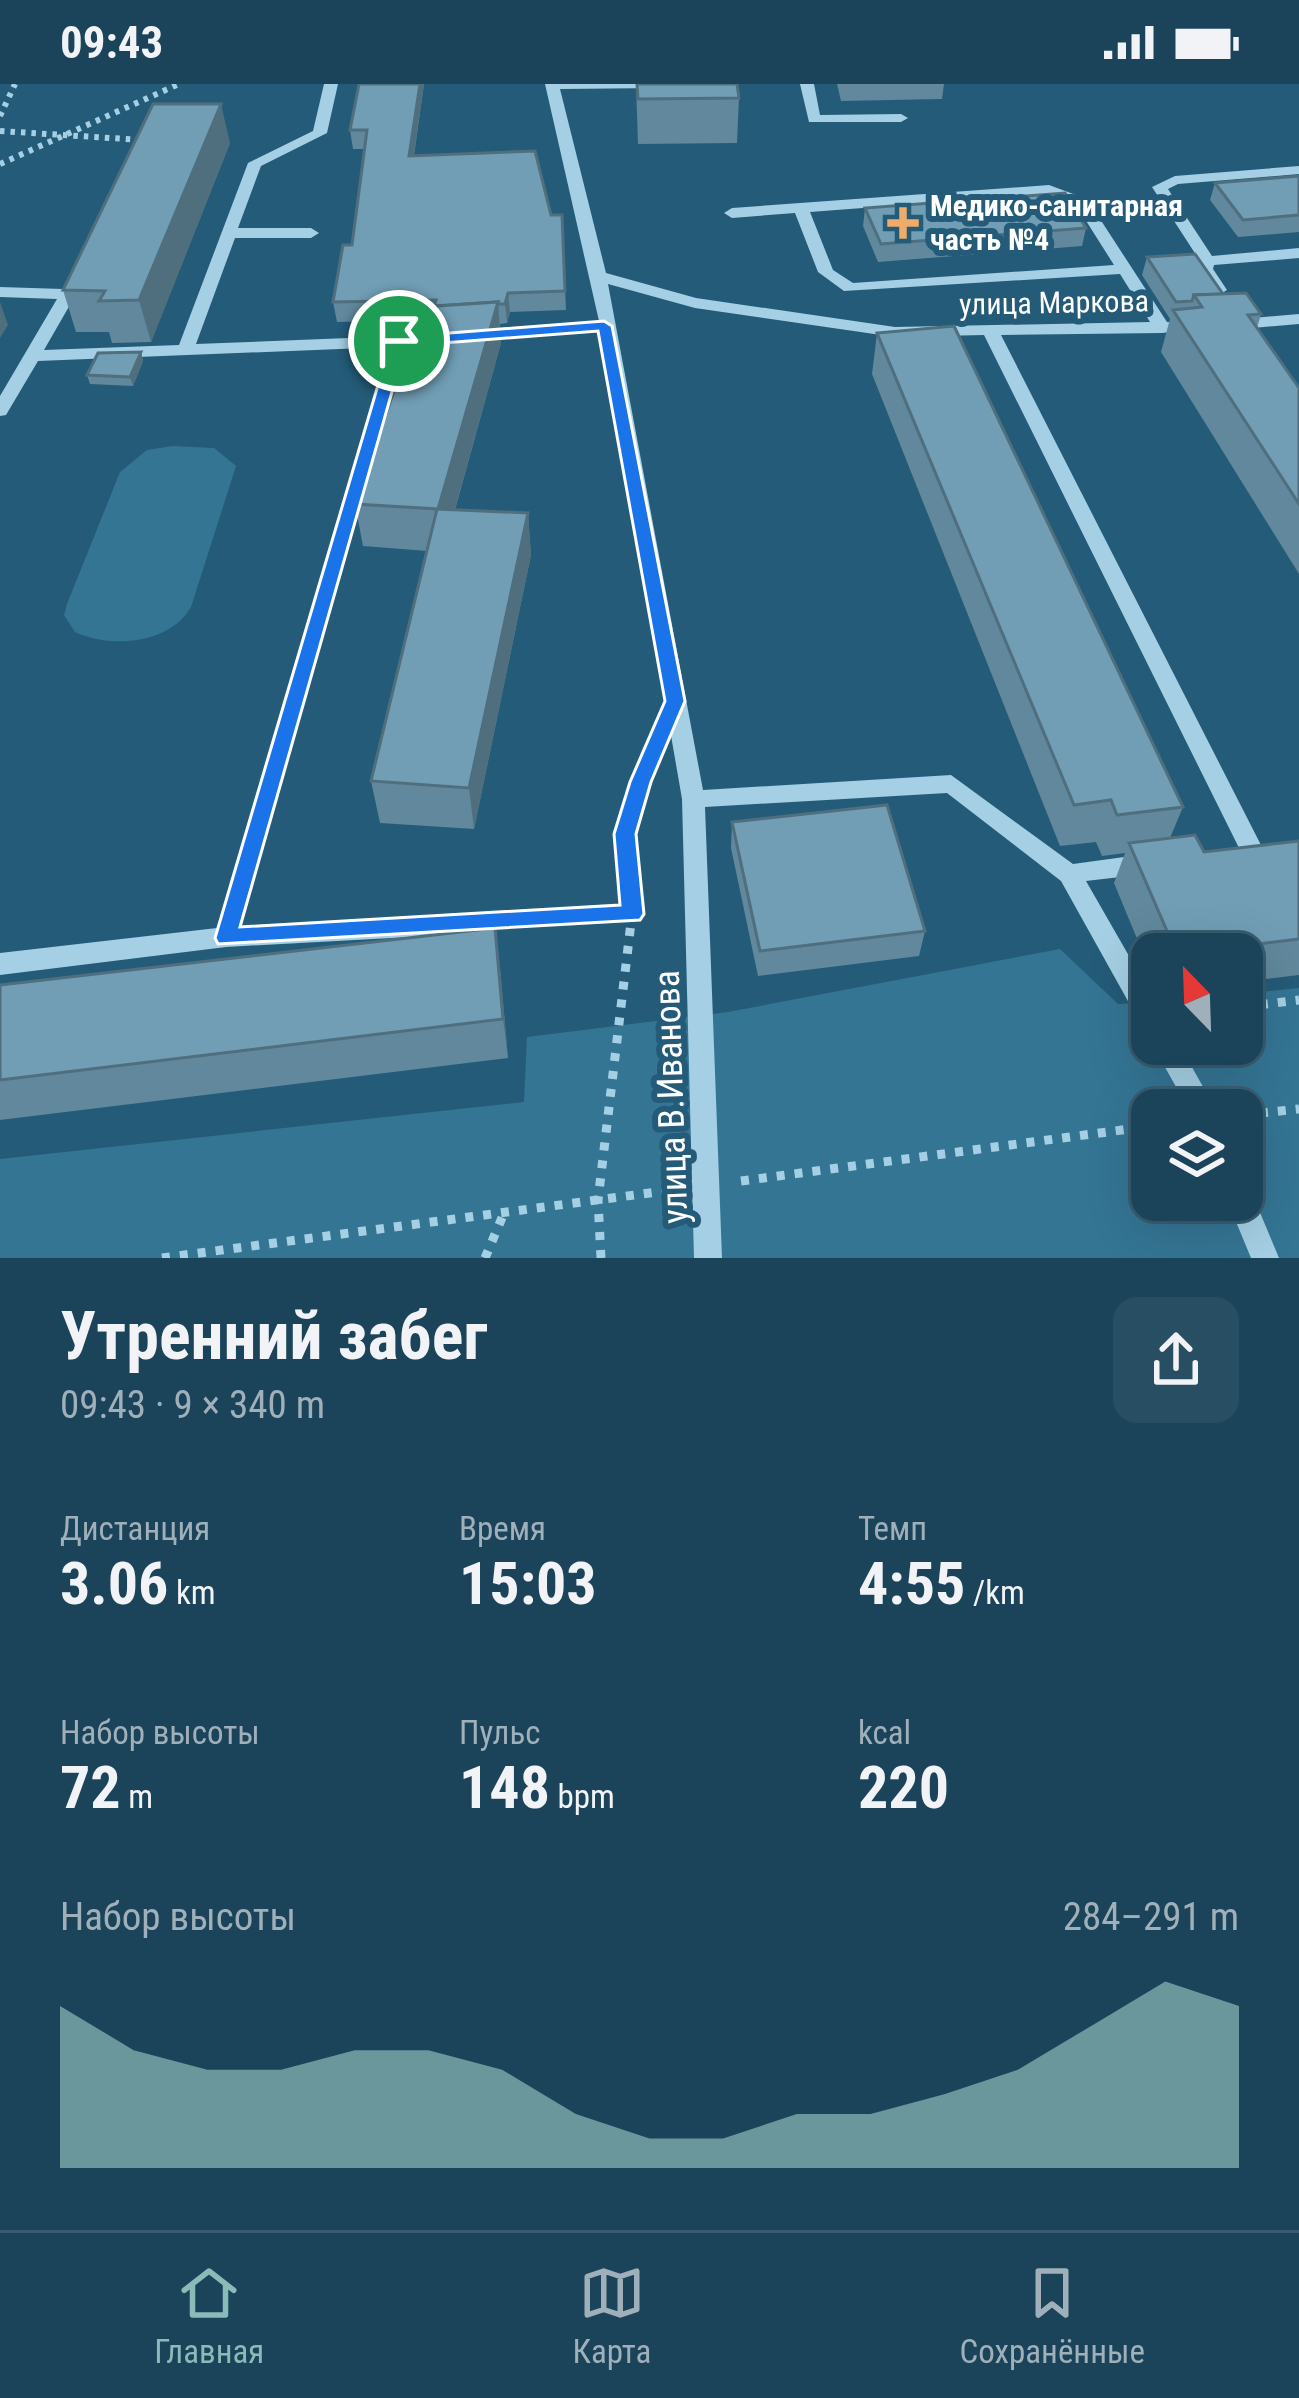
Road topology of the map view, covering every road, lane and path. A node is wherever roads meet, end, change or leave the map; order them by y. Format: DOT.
graph roads {
  1 [pos="15,84"];
  2 [pos="179,84"];
  3 [pos="331,84"];
  4 [pos="663,84"];
  5 [pos="807,84"];
  6 [pos="552,85"];
  7 [pos="0,116"];
  8 [pos="901,118"];
  9 [pos="0,130"];
  10 [pos="66,135"];
  11 [pos="143,140"];
  12 [pos="0,164"];
  13 [pos="1299,170"];
  14 [pos="801,208"];
  15 [pos="732,213"];
  16 [pos="230,233"];
  17 [pos="311,233"];
  18 [pos="1299,253"];
  19 [pos="88,256"];
  20 [pos="1208,261"];
  21 [pos="1125,269"];
  22 [pos="599,276"];
  23 [pos="0,292"];
  24 [pos="70,294"];
  25 [pos="1299,320"];
  26 [pos="604,326"];
  27 [pos="1162,328"];
  28 [pos="1246,330"];
  29 [pos="992,334"];
  30 [pos="468,337"];
  31 [pos="422,340"];
  32 [pos="399,341"];
  33 [pos="186,349"];
  34 [pos="33,356"];
  35 [pos="0,411"];
  36 [pos="675,701"];
  37 [pos="693,799"];
  38 [pos="1252,851"];
  39 [pos="1161,862"];
  40 [pos="1070,874"];
  41 [pos="632,914"];
  42 [pos="465,924"];
  43 [pos="226,938"];
  44 [pos="0,964"];
  45 [pos="1131,983"];
  46 [pos="1299,1000"];
  47 [pos="1263,1004"];
  48 [pos="1299,1108"];
  49 [pos="1263,1112"];
  50 [pos="1131,1129"];
  51 [pos="706,1186"];
  52 [pos="598,1200"];
  53 [pos="504,1213"];
  54 [pos="1250,1221"];
  55 [pos="162,1258"];
  56 [pos="485,1258"];
  57 [pos="601,1258"];
  58 [pos="708,1258"];
  59 [pos="1265,1258"];
  1 -- 7 [label="path"];
  2 -- 10 [label="path"];
  3 -- 16 [label="street"];
  4 -- 6 [label="street"];
  5 -- 8 [label="street"];
  6 -- 22 [label="street, улица В.Иванова"];
  9 -- 10 [label="path"];
  10 -- 11 [label="path"];
  10 -- 12 [label="path"];
  13 -- 20 [label="street"];
  14 -- 15 [label="street"];
  14 -- 21 [label="street"];
  14 -- 21 [label="street"];
  16 -- 17 [label="street"];
  16 -- 33 [label="street"];
  18 -- 20 [label="street"];
  19 -- 24 [label="street"];
  20 -- 28 [label="street"];
  21 -- 27 [label="street"];
  22 -- 26 [label="street, улица В.Иванова"];
  22 -- 29 [label="street, улица Маркова"];
  23 -- 24 [label="street"];
  24 -- 34 [label="street"];
  25 -- 28 [label="street, улица Маркова"];
  26 -- 30 [label="street"];
  26 -- 36 [label="street, улица В.Иванова"];
  27 -- 28 [label="street, улица Маркова"];
  27 -- 29 [label="street, улица Маркова"];
  29 -- 38 [label="street"];
  31 -- 32 [label="street"];
  32 -- 33 [label="street"];
  32 -- 43 [label="street"];
  33 -- 34 [label="street"];
  34 -- 35 [label="street"];
  36 -- 37 [label="street, улица В.Иванова"];
  36 -- 41 [label="path"];
  37 -- 40 [label="street"];
  37 -- 51 [label="street, улица В.Иванова"];
  39 -- 40 [label="street"];
  40 -- 45 [label="street"];
  41 -- 42 [label="path"];
  41 -- 52 [label="path"];
  42 -- 43 [label="street"];
  43 -- 44 [label="street"];
  46 -- 47 [label="path"];
  48 -- 49 [label="path"];
  50 -- 51 [label="path"];
  51 -- 52 [label="path"];
  51 -- 58 [label="street, улица В.Иванова"];
  52 -- 53 [label="path"];
  52 -- 57 [label="path"];
  53 -- 55 [label="path"];
  53 -- 56 [label="path"];
  54 -- 59 [label="street"];
}
